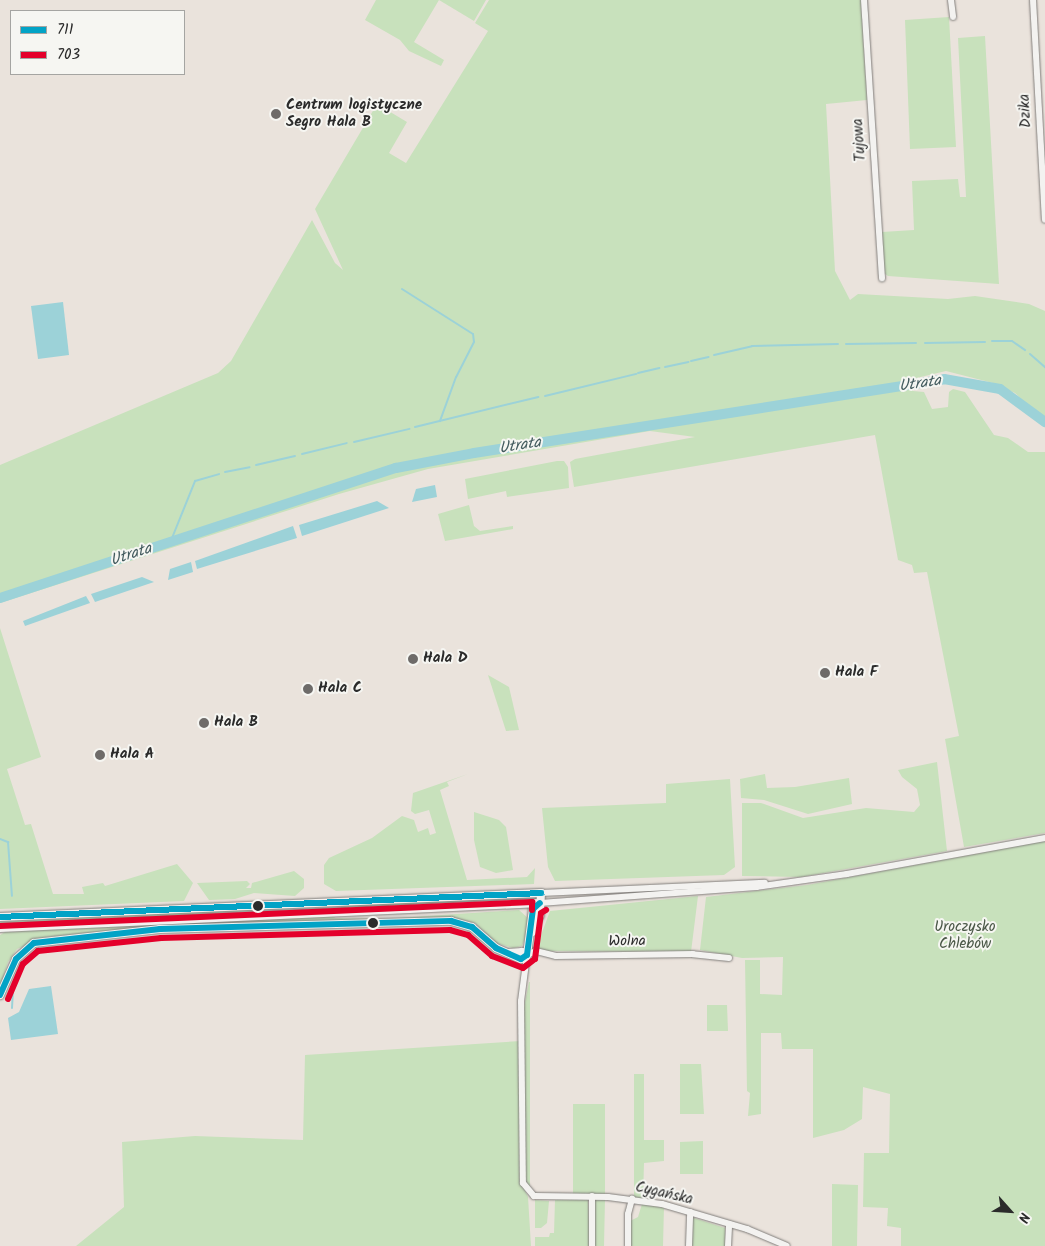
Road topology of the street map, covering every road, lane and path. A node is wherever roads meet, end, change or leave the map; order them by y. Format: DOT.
graph roads {
  1 [pos="864,0"];
  2 [pos="952,0"];
  3 [pos="1033,0"];
  4 [pos="952,16"];
  5 [pos="1045,220"];
  6 [pos="882,278"];
  7 [pos="1045,838"];
  8 [pos="767,884"];
  9 [pos="541,892"];
  10 [pos="540,903"];
  11 [pos="0,917"];
  12 [pos="0,928"];
  13 [pos="527,955"];
  14 [pos="729,958"];
  15 [pos="0,994"];
  16 [pos="592,1196"];
  17 [pos="632,1199"];
  18 [pos="690,1212"];
  19 [pos="729,1224"];
  20 [pos="776,1244"];
  21 [pos="592,1246"];
  22 [pos="628,1246"];
  23 [pos="689,1246"];
  24 [pos="728,1246"];
  25 [pos="787,1246"];
  1 -- 6 [label="street, Tujowa"];
  2 -- 4 [label="street"];
  3 -- 5 [label="street, Dzika"];
  7 -- 8 [label="street"];
  8 -- 9 [label="street"];
  8 -- 10 [label="street"];
  9 -- 10 [label="street"];
  9 -- 11 [label="street"];
  10 -- 12 [label="street"];
  10 -- 13 [label="street"];
  13 -- 14 [label="street, Wolna"];
  13 -- 15 [label="street"];
  13 -- 16 [label="street, Cygańska"];
  16 -- 17 [label="street, Cygańska"];
  16 -- 21 [label="street"];
  17 -- 18 [label="street, Cygańska"];
  17 -- 22 [label="street"];
  18 -- 19 [label="street, Cygańska"];
  18 -- 23 [label="street"];
  19 -- 20 [label="street, Cygańska"];
  19 -- 24 [label="street"];
  20 -- 25 [label="street, Cygańska"];
}
